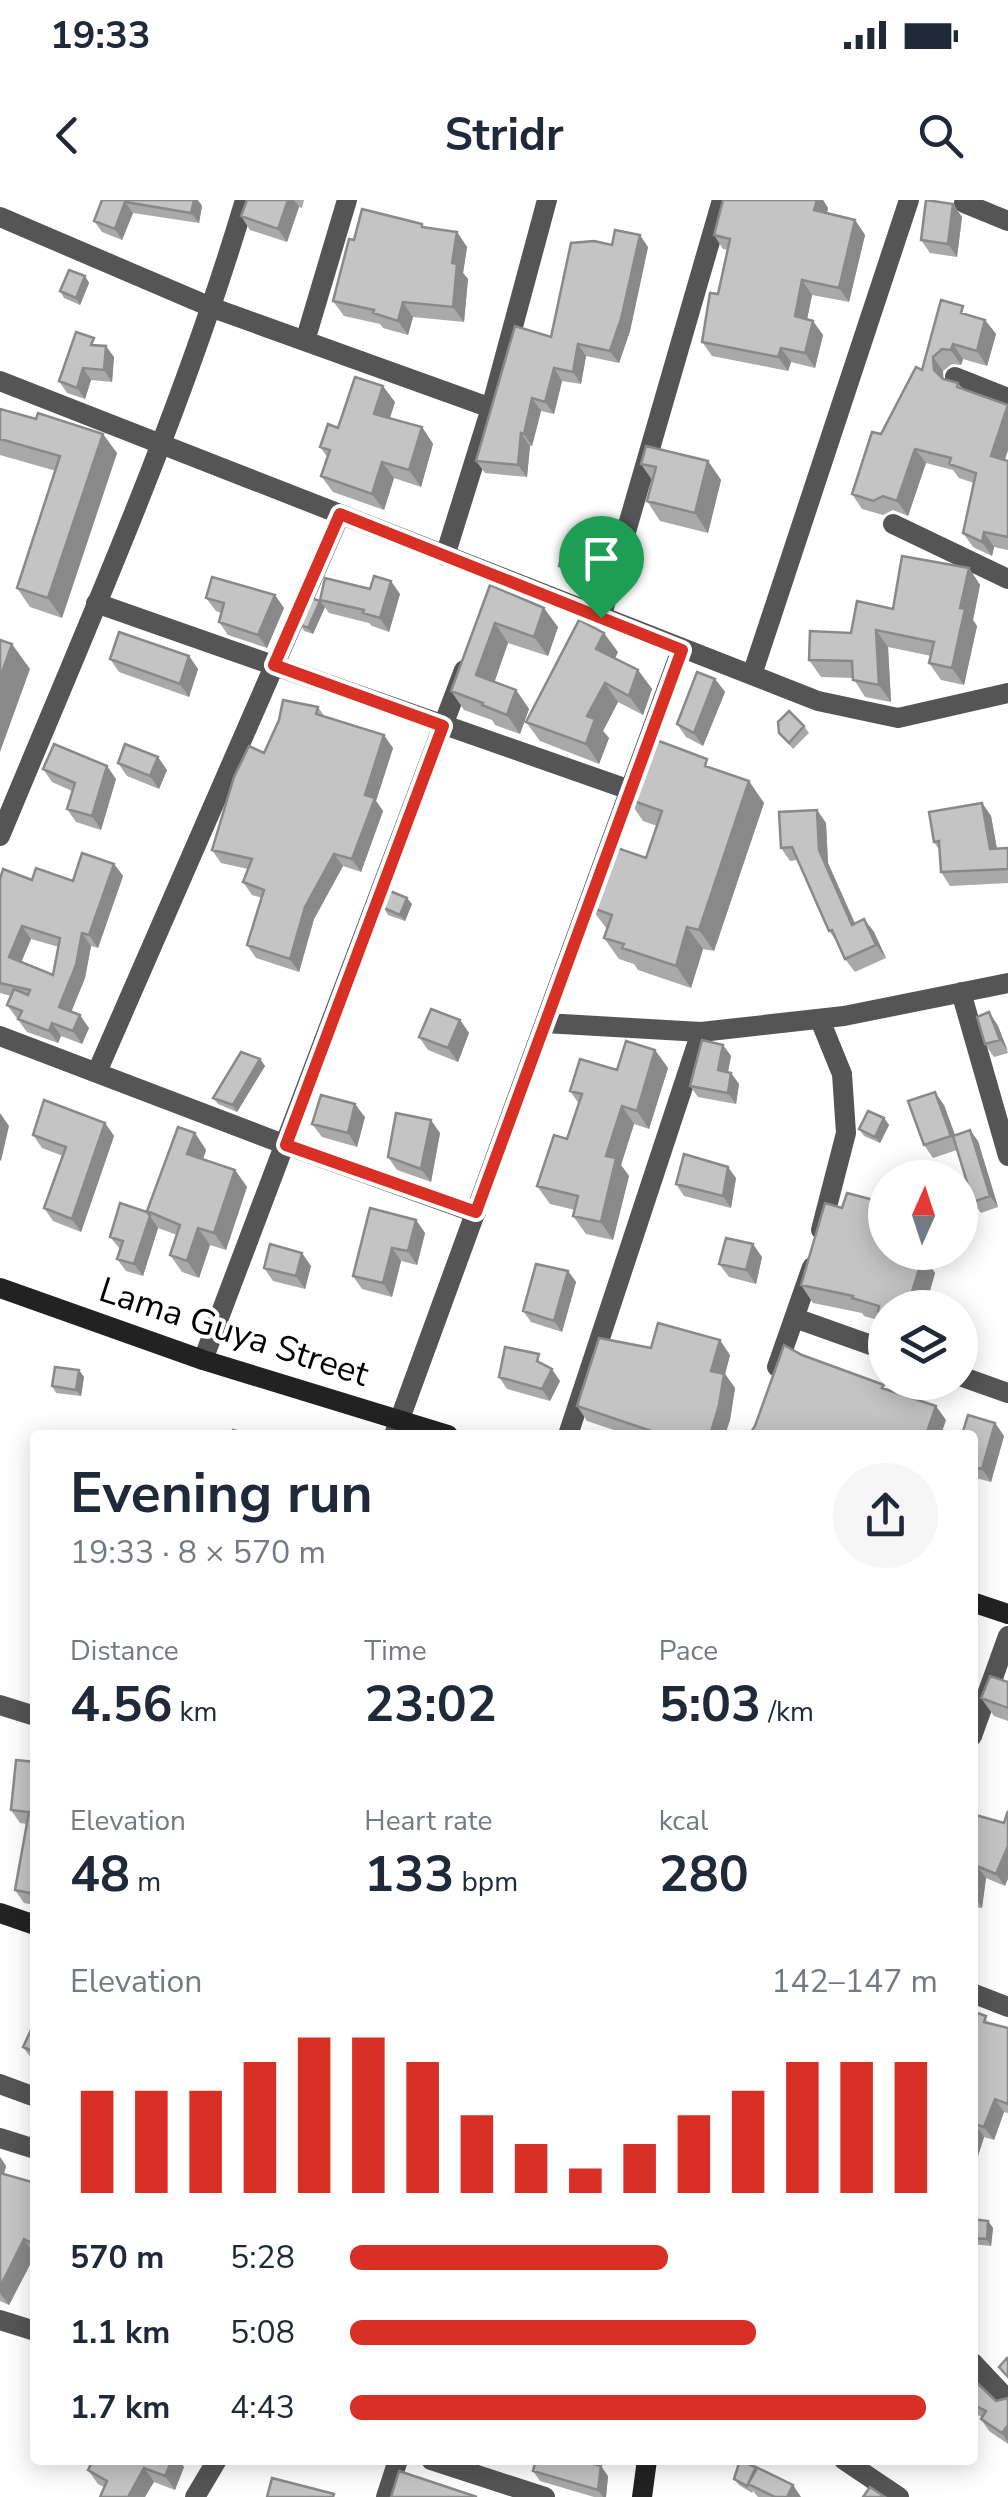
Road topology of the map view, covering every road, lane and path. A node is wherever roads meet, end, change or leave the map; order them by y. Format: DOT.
graph roads {
  1 [pos="245,200"];
  2 [pos="347,200"];
  3 [pos="547,200"];
  4 [pos="722,200"];
  5 [pos="909,200"];
  6 [pos="964,204"];
  7 [pos="0,217"];
  8 [pos="1008,220"];
  9 [pos="213,308"];
  10 [pos="305,341"];
  11 [pos="955,377"];
  12 [pos="0,380"];
  13 [pos="1008,398"];
  14 [pos="490,408"];
  15 [pos="162,445"];
  16 [pos="340,514"];
  17 [pos="893,524"];
  18 [pos="445,556"];
  19 [pos="1008,579"];
  20 [pos="96,603"];
  21 [pos="601,618"];
  22 [pos="682,650"];
  23 [pos="471,652"];
  24 [pos="274,665"];
  25 [pos="752,676"];
  26 [pos="1008,693"];
  27 [pos="443,726"];
  28 [pos="630,790"];
  29 [pos="0,836"];
  30 [pos="1008,983"];
  31 [pos="961,992"];
  32 [pos="820,1020"];
  33 [pos="545,1023"];
  34 [pos="702,1032"];
  35 [pos="0,1036"];
  36 [pos="97,1072"];
  37 [pos="286,1145"];
  38 [pos="1008,1156"];
  39 [pos="476,1212"];
  40 [pos="0,1288"];
  41 [pos="795,1318"];
  42 [pos="868,1344"];
  43 [pos="202,1360"];
  44 [pos="978,1382"];
  45 [pos="770,1385"];
  46 [pos="1008,1393"];
  47 [pos="397,1428"];
  48 [pos="570,1430"];
  49 [pos="978,1604"];
  50 [pos="1008,1614"];
  51 [pos="1008,1636"];
  52 [pos="0,1705"];
  53 [pos="30,1714"];
  54 [pos="978,1719"];
  55 [pos="0,1913"];
  56 [pos="30,1923"];
  57 [pos="978,1995"];
  58 [pos="1008,2007"];
  59 [pos="0,2084"];
  60 [pos="30,2095"];
  61 [pos="0,2138"];
  62 [pos="30,2148"];
  63 [pos="0,2320"];
  64 [pos="30,2330"];
  65 [pos="978,2368"];
  66 [pos="1008,2400"];
  67 [pos="213,2465"];
  68 [pos="396,2465"];
  69 [pos="446,2465"];
  70 [pos="647,2465"];
  71 [pos="851,2465"];
  72 [pos="194,2497"];
  73 [pos="386,2497"];
  74 [pos="545,2497"];
  75 [pos="642,2497"];
  76 [pos="899,2497"];
  1 -- 9 [label="street"];
  2 -- 10 [label="street"];
  3 -- 14 [label="street"];
  4 -- 21 [label="street"];
  5 -- 25 [label="street"];
  6 -- 8 [label="street"];
  7 -- 9 [label="street"];
  9 -- 10 [label="street"];
  9 -- 15 [label="street"];
  10 -- 14 [label="street"];
  11 -- 13 [label="street"];
  12 -- 15 [label="street"];
  14 -- 18 [label="street"];
  15 -- 16 [label="street"];
  15 -- 20 [label="street"];
  16 -- 18 [label="street"];
  16 -- 24 [label="street"];
  17 -- 19 [label="street"];
  18 -- 21 [label="street"];
  20 -- 24 [label="street"];
  20 -- 29 [label="street"];
  21 -- 22 [label="street"];
  22 -- 25 [label="street"];
  22 -- 28 [label="street"];
  23 -- 27 [label="street"];
  24 -- 27 [label="street"];
  24 -- 36 [label="street"];
  25 -- 26 [label="street"];
  27 -- 28 [label="street"];
  27 -- 37 [label="street"];
  28 -- 33 [label="street"];
  30 -- 31 [label="street"];
  31 -- 32 [label="street"];
  31 -- 38 [label="street"];
  32 -- 34 [label="street"];
  32 -- 41 [label="street"];
  33 -- 34 [label="street"];
  33 -- 39 [label="street"];
  34 -- 48 [label="street"];
  35 -- 36 [label="street"];
  36 -- 37 [label="street"];
  37 -- 39 [label="street"];
  37 -- 43 [label="street"];
  39 -- 47 [label="street"];
  40 -- 43 [label="street, Lama Guya Street"];
  41 -- 42 [label="street"];
  41 -- 45 [label="street"];
  43 -- 47 [label="street, Lama Guya Street"];
  44 -- 46 [label="street"];
  49 -- 50 [label="street"];
  51 -- 54 [label="street"];
  52 -- 53 [label="street"];
  55 -- 56 [label="street"];
  57 -- 58 [label="street"];
  59 -- 60 [label="street"];
  61 -- 62 [label="street"];
  63 -- 64 [label="street"];
  65 -- 66 [label="street"];
  67 -- 72 [label="street"];
  68 -- 73 [label="street"];
  69 -- 74 [label="street"];
  70 -- 75 [label="street"];
  71 -- 76 [label="street"];
}
